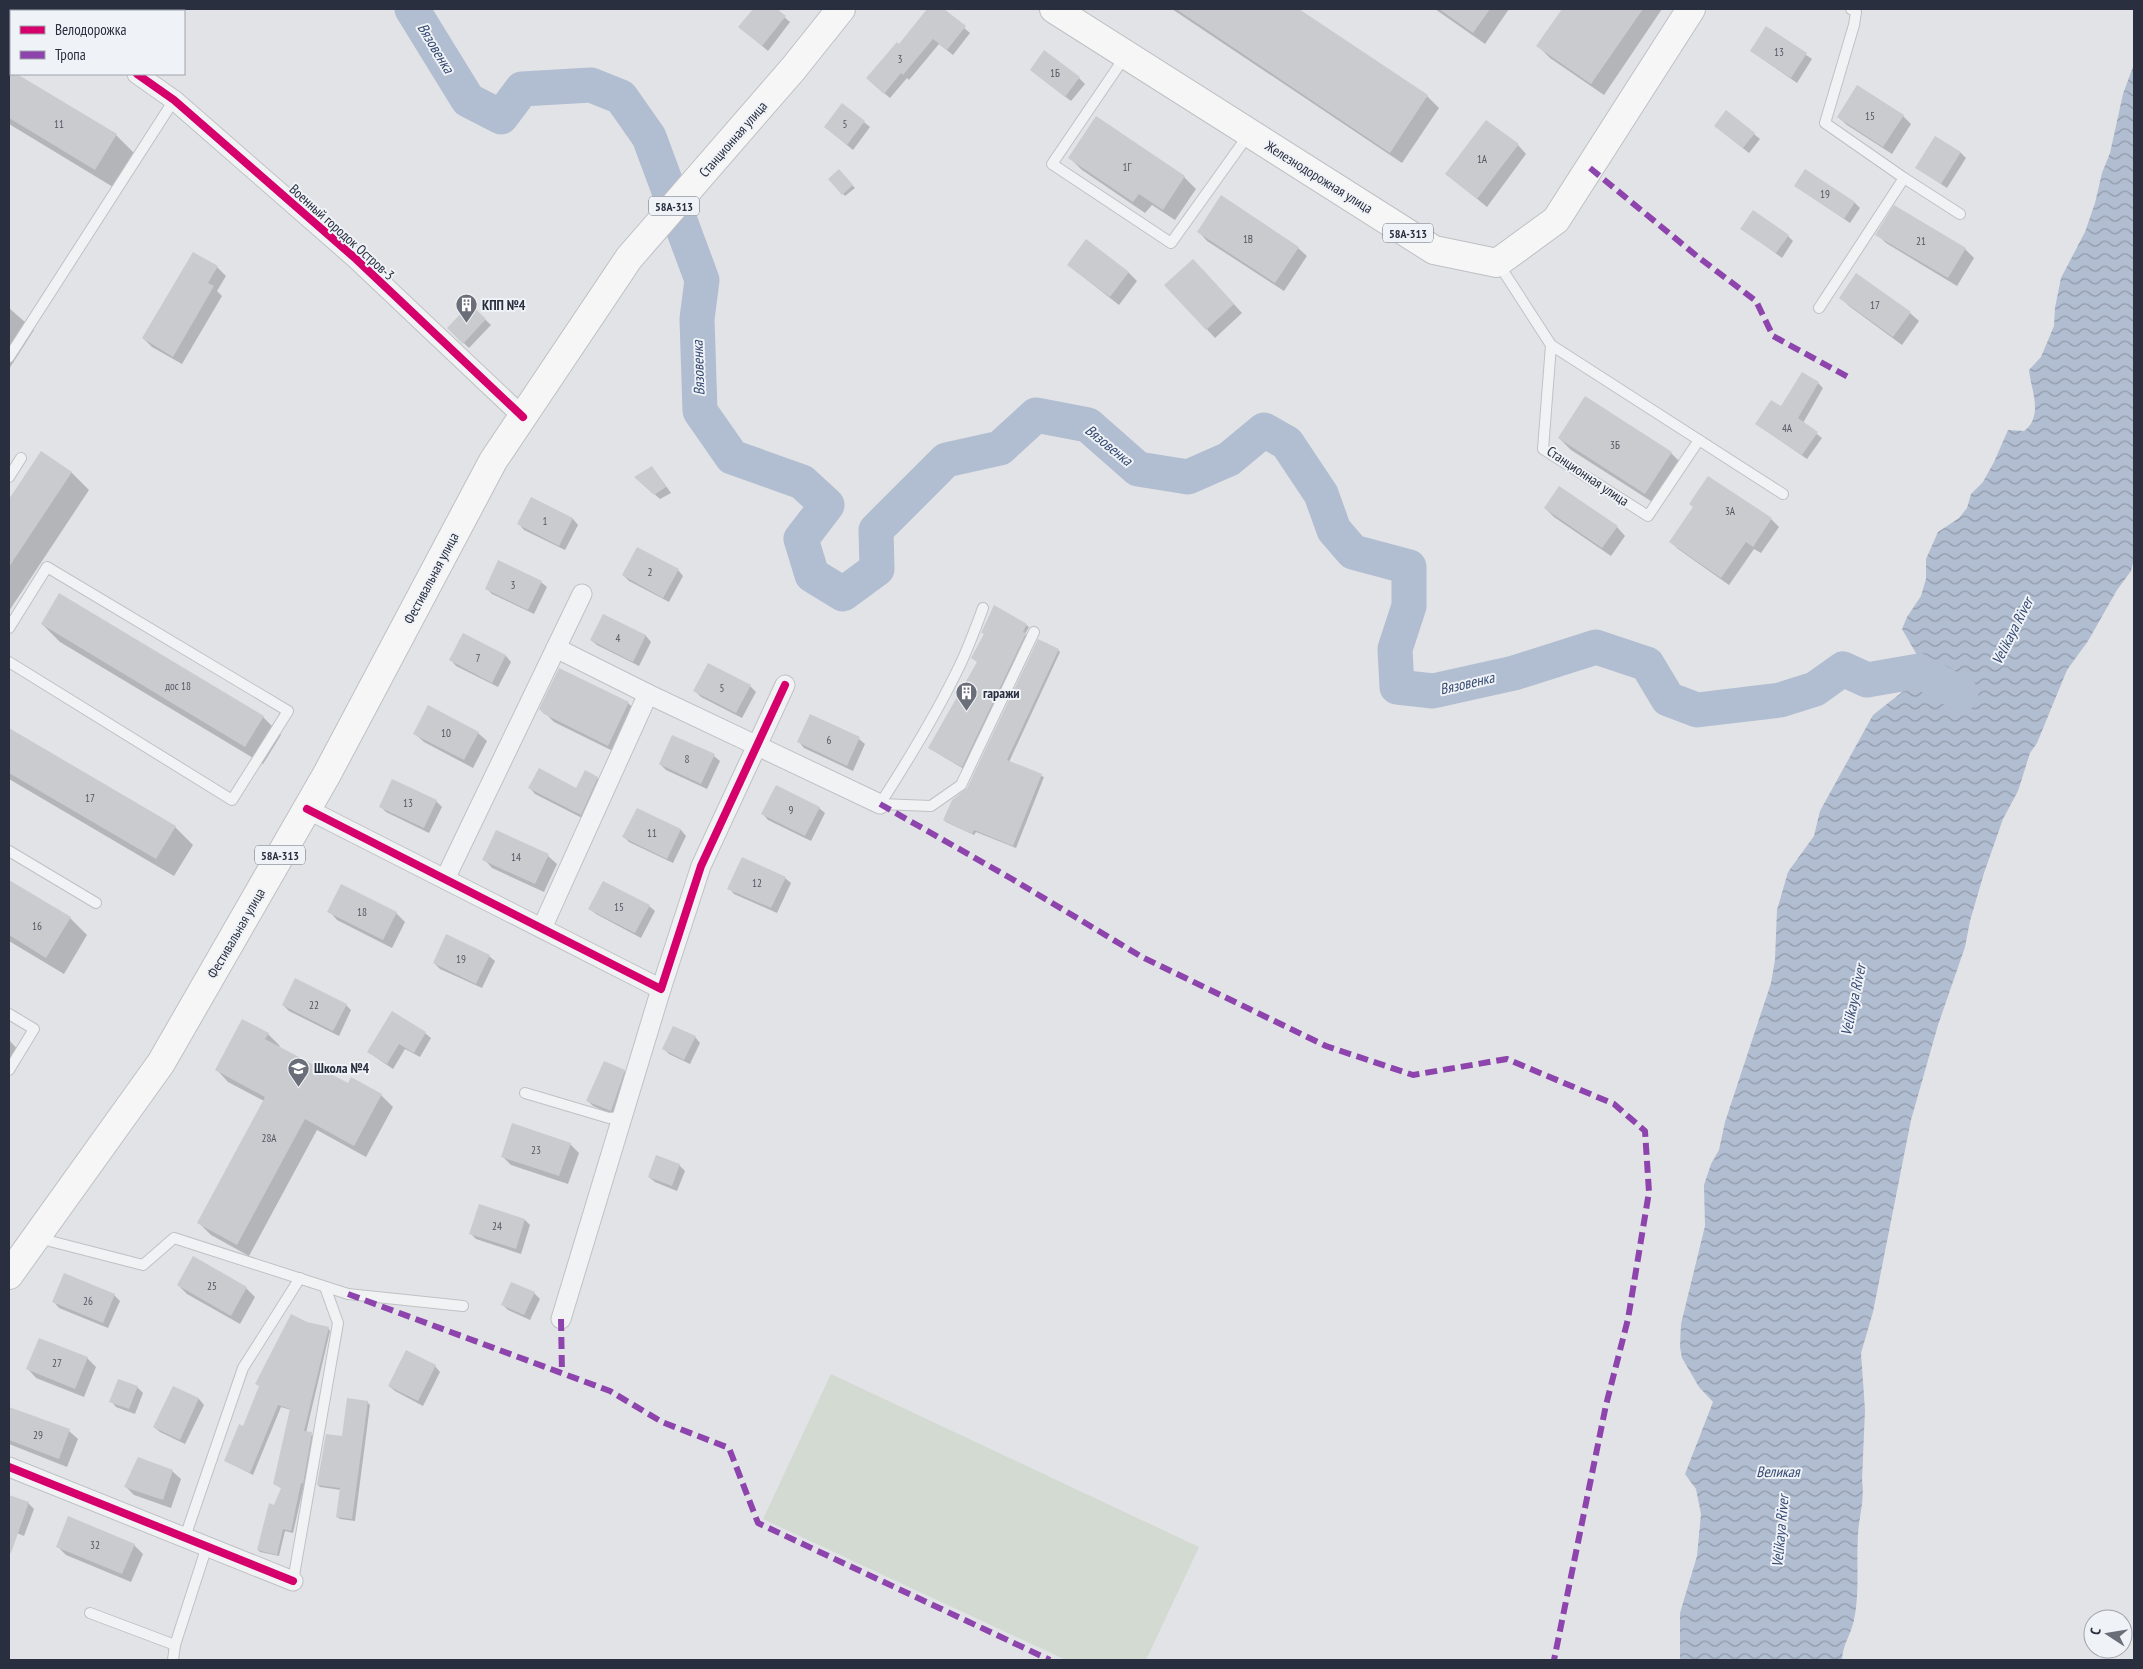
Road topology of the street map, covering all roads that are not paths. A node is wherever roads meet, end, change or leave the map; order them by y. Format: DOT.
graph roads {
  1 [pos="841,9"];
  2 [pos="1054,9"];
  3 [pos="1691,9"];
  4 [pos="1852,9"];
  5 [pos="1126,54"];
  6 [pos="138,75"];
  7 [pos="174,100"];
  8 [pos="1249,133"];
  9 [pos="1904,178"];
  10 [pos="1960,214"];
  11 [pos="1497,262"];
  12 [pos="1818,308"];
  13 [pos="1551,344"];
  14 [pos="9,357"];
  15 [pos="523,416"];
  16 [pos="1699,440"];
  17 [pos="21,458"];
  18 [pos="9,477"];
  19 [pos="1783,494"];
  20 [pos="582,594"];
  21 [pos="983,608"];
  22 [pos="9,628"];
  23 [pos="1034,632"];
  24 [pos="556,648"];
  25 [pos="9,662"];
  26 [pos="785,685"];
  27 [pos="648,694"];
  28 [pos="758,746"];
  29 [pos="880,804"];
  30 [pos="306,809"];
  31 [pos="9,851"];
  32 [pos="445,879"];
  33 [pos="96,902"];
  34 [pos="542,928"];
  35 [pos="662,989"];
  36 [pos="9,1014"];
  37 [pos="9,1070"];
  38 [pos="525,1093"];
  39 [pos="622,1117"];
  40 [pos="35,1238"];
  41 [pos="9,1275"];
  42 [pos="300,1278"];
  43 [pos="326,1286"];
  44 [pos="462,1306"];
  45 [pos="561,1320"];
  46 [pos="9,1467"];
  47 [pos="185,1537"];
  48 [pos="206,1546"];
  49 [pos="293,1581"];
  50 [pos="90,1613"];
  51 [pos="175,1645"];
  52 [pos="173,1660"];
  1 -- 15 [label="main road, Станционная улица / 58А-313"];
  2 -- 5 [label="main road, Железнодорожная улица / 58А-313"];
  3 -- 11 [label="main road"];
  4 -- 9 [label="lane"];
  5 -- 8 [label="main road, Железнодорожная улица / 58А-313"];
  5 -- 8 [label="lane"];
  6 -- 7 [label="street, Военный городок Остров-3"];
  7 -- 14 [label="lane"];
  7 -- 15 [label="street, Военный городок Остров-3"];
  8 -- 11 [label="main road, Железнодорожная улица / 58А-313"];
  9 -- 10 [label="lane"];
  9 -- 12 [label="lane"];
  11 -- 13 [label="lane"];
  13 -- 16 [label="lane"];
  13 -- 16 [label="lane, Станционная улица"];
  15 -- 30 [label="main road, Фестивальная улица / 58А-313"];
  16 -- 19 [label="lane"];
  17 -- 18 [label="lane"];
  20 -- 24 [label="street"];
  21 -- 29 [label="lane"];
  22 -- 25 [label="lane"];
  23 -- 29 [label="lane"];
  24 -- 27 [label="street"];
  24 -- 32 [label="street"];
  26 -- 28 [label="street"];
  27 -- 28 [label="street"];
  27 -- 34 [label="street"];
  28 -- 29 [label="street"];
  28 -- 35 [label="street"];
  30 -- 32 [label="street"];
  30 -- 40 [label="main road, Фестивальная улица / 58А-313"];
  31 -- 33 [label="lane"];
  32 -- 34 [label="street"];
  34 -- 35 [label="street"];
  35 -- 39 [label="street"];
  36 -- 37 [label="lane"];
  38 -- 39 [label="lane"];
  39 -- 45 [label="street"];
  40 -- 41 [label="main road, Фестивальная улица / 58А-313"];
  40 -- 42 [label="lane"];
  42 -- 43 [label="lane"];
  42 -- 47 [label="lane"];
  43 -- 44 [label="lane"];
  43 -- 49 [label="lane"];
  46 -- 47 [label="street"];
  47 -- 48 [label="street"];
  48 -- 49 [label="street"];
  48 -- 51 [label="lane"];
  50 -- 51 [label="lane"];
  51 -- 52 [label="lane"];
}
